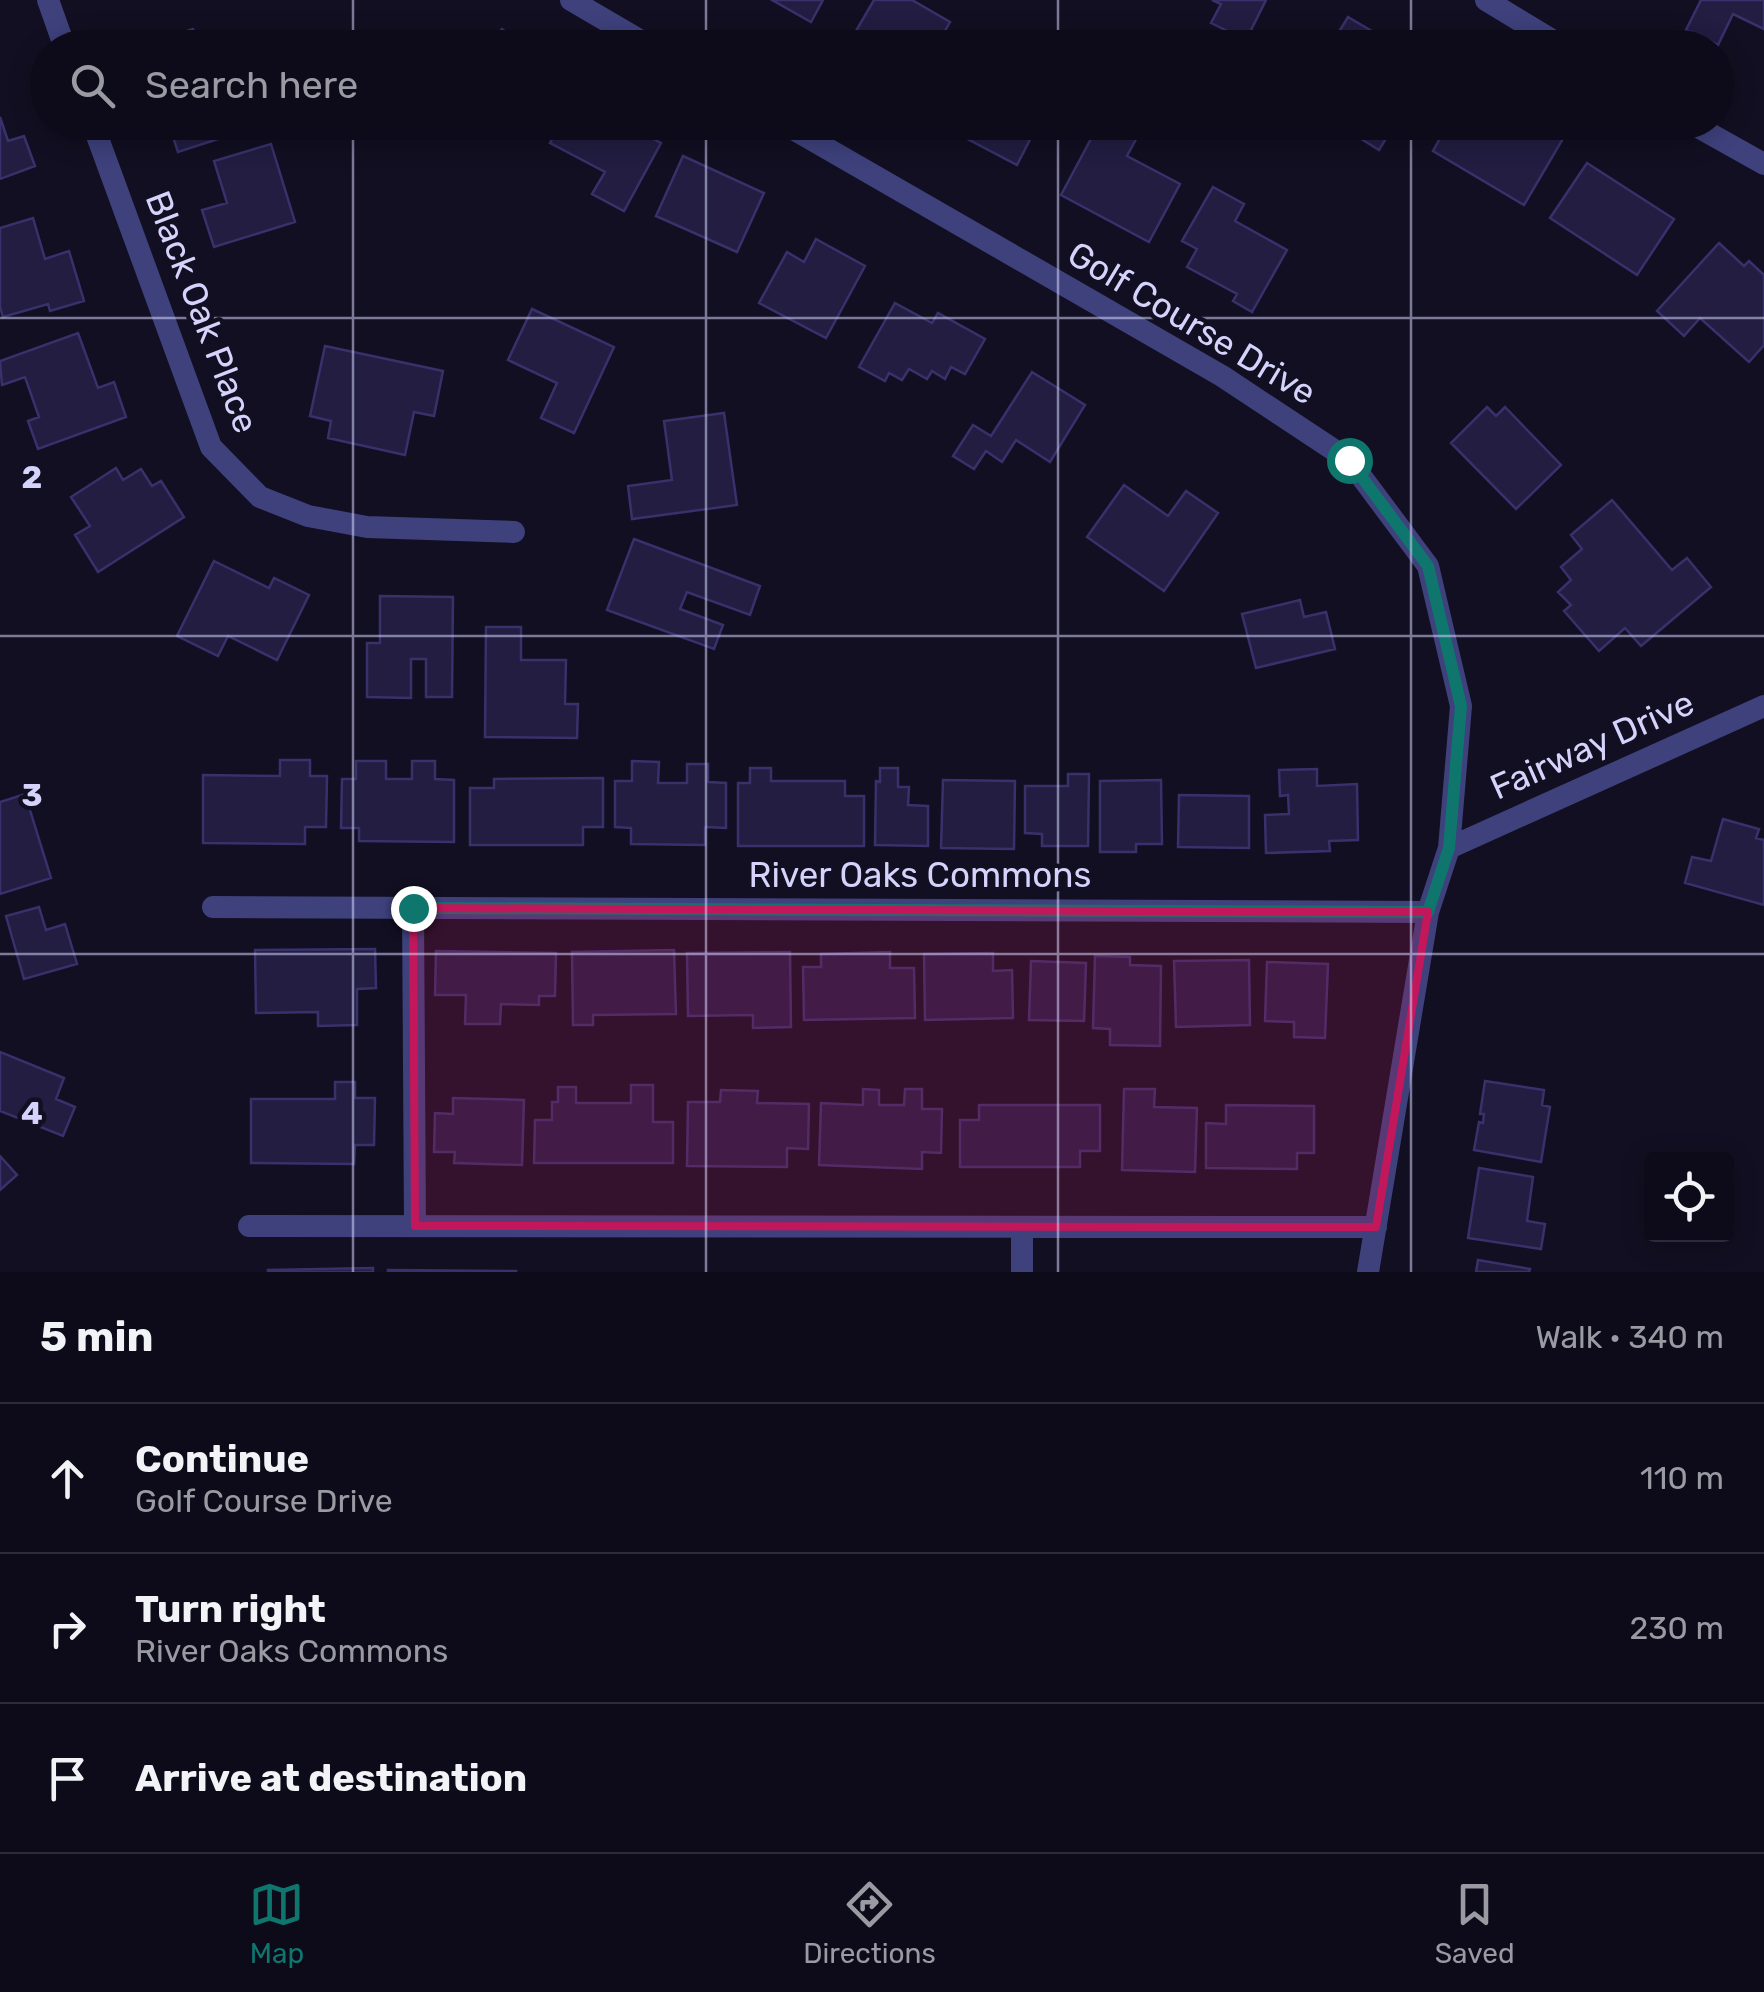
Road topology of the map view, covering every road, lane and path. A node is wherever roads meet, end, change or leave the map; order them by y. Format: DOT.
graph roads {
  1 [pos="48,0"];
  2 [pos="571,0"];
  3 [pos="1486,0"];
  4 [pos="59,30"];
  5 [pos="622,30"];
  6 [pos="1535,30"];
  7 [pos="99,140"];
  8 [pos="813,140"];
  9 [pos="1722,140"];
  10 [pos="1764,164"];
  11 [pos="514,532"];
  12 [pos="1764,706"];
  13 [pos="1449,848"];
  14 [pos="213,907"];
  15 [pos="413,908"];
  16 [pos="1428,912"];
  17 [pos="250,1226"];
  18 [pos="415,1226"];
  19 [pos="1022,1227"];
  20 [pos="1376,1227"];
  21 [pos="1022,1272"];
  22 [pos="1368,1272"];
  1 -- 4 [label="street"];
  2 -- 5 [label="street"];
  3 -- 6 [label="street"];
  7 -- 11 [label="street, Black Oak Place"];
  8 -- 13 [label="street, Golf Course Drive"];
  9 -- 10 [label="street"];
  12 -- 13 [label="street, Fairway Drive"];
  13 -- 16 [label="street, Golf Course Drive"];
  14 -- 15 [label="street, River Oaks Commons"];
  15 -- 16 [label="street, River Oaks Commons"];
  15 -- 18 [label="street"];
  16 -- 20 [label="street, Golf Course Drive"];
  17 -- 18 [label="street"];
  18 -- 19 [label="street"];
  19 -- 20 [label="street"];
  19 -- 21 [label="street"];
  20 -- 22 [label="street, Golf Course Drive"];
}
